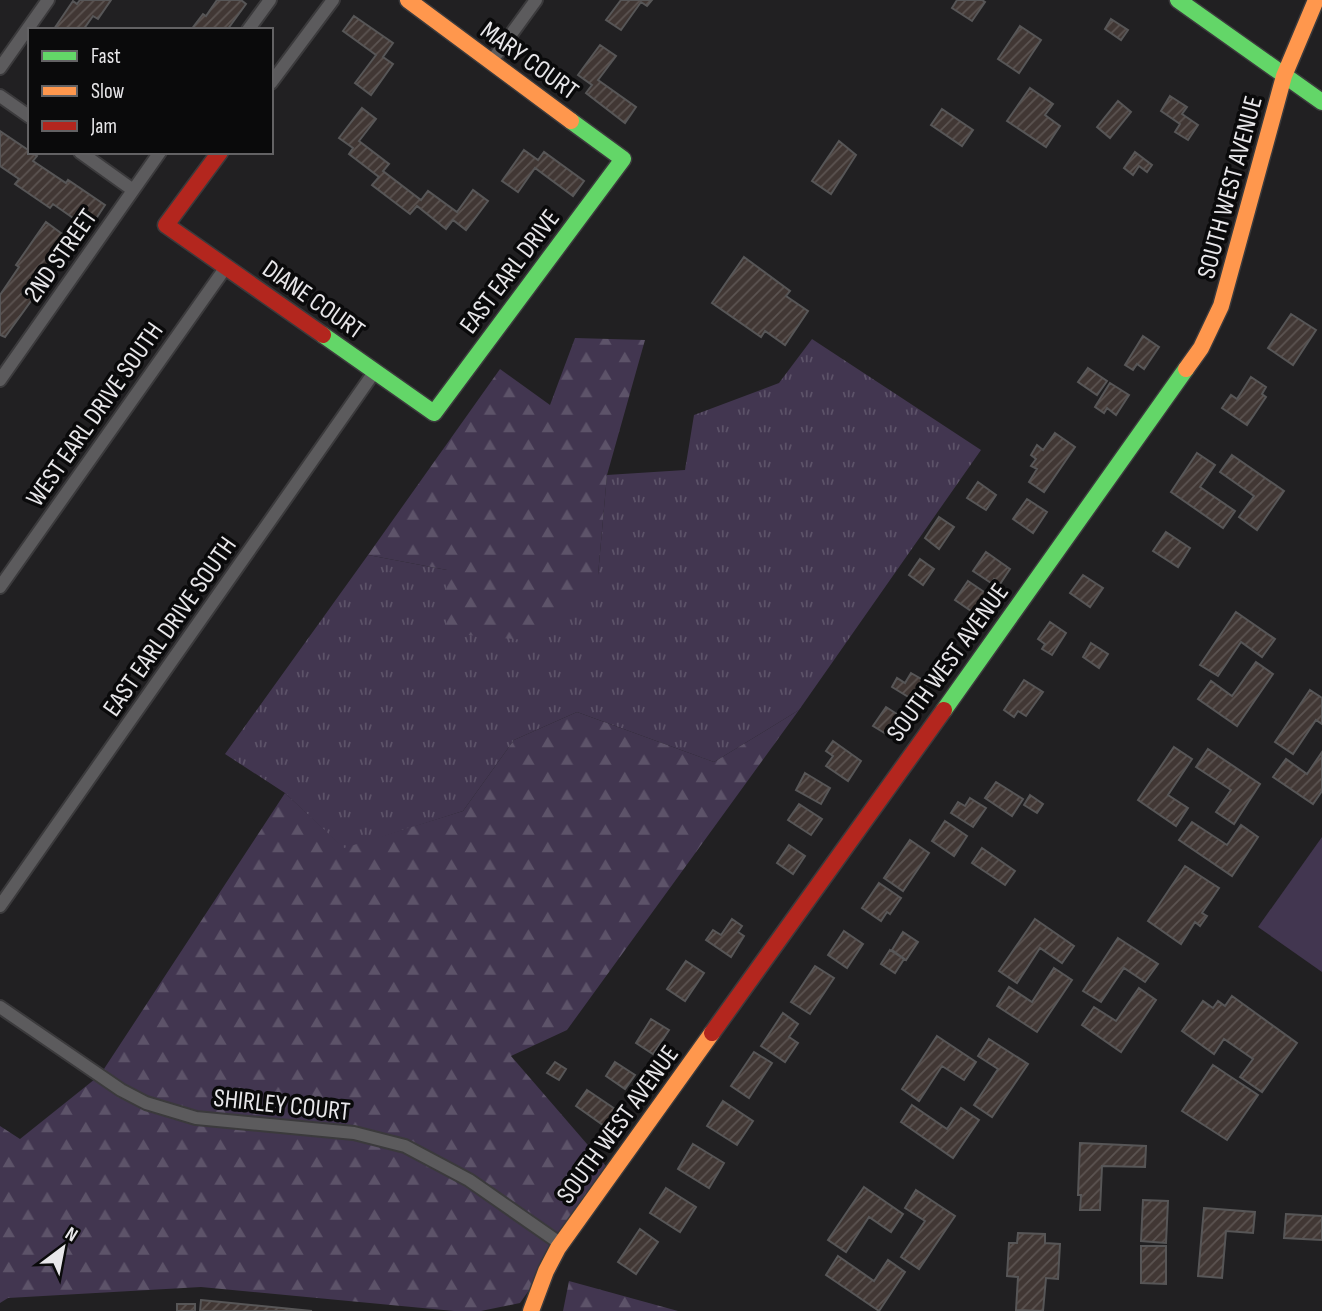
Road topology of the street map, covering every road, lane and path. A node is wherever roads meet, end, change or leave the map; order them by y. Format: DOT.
graph roads {
  1 [pos="48,0"];
  2 [pos="270,0"];
  3 [pos="333,0"];
  4 [pos="408,0"];
  5 [pos="536,0"];
  6 [pos="1178,0"];
  7 [pos="1316,0"];
  8 [pos="28,28"];
  9 [pos="28,28"];
  10 [pos="249,28"];
  11 [pos="491,62"];
  12 [pos="0,68"];
  13 [pos="1284,76"];
  14 [pos="273,80"];
  15 [pos="0,96"];
  16 [pos="1322,102"];
  17 [pos="28,116"];
  18 [pos="83,154"];
  19 [pos="159,154"];
  20 [pos="219,154"];
  21 [pos="624,159"];
  22 [pos="133,190"];
  23 [pos="226,267"];
  24 [pos="375,371"];
  25 [pos="0,380"];
  26 [pos="434,413"];
  27 [pos="0,587"];
  28 [pos="0,906"];
  29 [pos="0,1007"];
  30 [pos="561,1244"];
  31 [pos="531,1311"];
  1 -- 8 [label="street"];
  2 -- 10 [label="street"];
  3 -- 14 [label="street"];
  4 -- 11 [label="street, MARY COURT"];
  5 -- 11 [label="street"];
  6 -- 13 [label="street"];
  7 -- 13 [label="street, SOUTH WEST AVENUE"];
  9 -- 12 [label="street"];
  11 -- 21 [label="street, MARY COURT"];
  13 -- 16 [label="street"];
  13 -- 30 [label="street, SOUTH WEST AVENUE"];
  15 -- 17 [label="street"];
  18 -- 22 [label="street"];
  19 -- 22 [label="street, 2ND STREET"];
  20 -- 23 [label="street, DIANE COURT"];
  21 -- 26 [label="street, EAST EARL DRIVE"];
  22 -- 25 [label="street, 2ND STREET"];
  23 -- 24 [label="street, DIANE COURT"];
  23 -- 27 [label="street, WEST EARL DRIVE SOUTH"];
  24 -- 26 [label="street, DIANE COURT"];
  24 -- 28 [label="street, EAST EARL DRIVE SOUTH"];
  29 -- 30 [label="street, SHIRLEY COURT"];
  30 -- 31 [label="street, SOUTH WEST AVENUE"];
}
